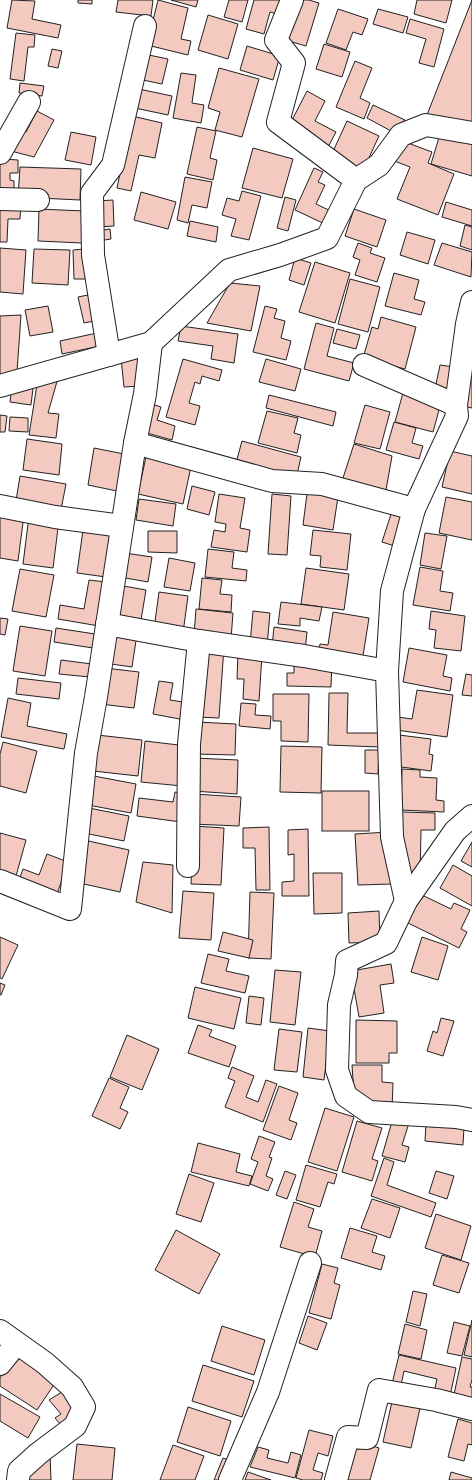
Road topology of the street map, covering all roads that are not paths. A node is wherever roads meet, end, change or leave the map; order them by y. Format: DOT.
graph roads {
  1 [pos="292,0"];
  2 [pos="145,26"];
  3 [pos="29,102"];
  4 [pos="472,133"];
  5 [pos="0,153"];
  6 [pos="356,180"];
  7 [pos="0,199"];
  8 [pos="38,200"];
  9 [pos="472,302"];
  10 [pos="151,343"];
  11 [pos="109,355"];
  12 [pos="364,365"];
  13 [pos="0,386"];
  14 [pos="462,414"];
  15 [pos="135,443"];
  16 [pos="0,506"];
  17 [pos="414,509"];
  18 [pos="122,526"];
  19 [pos="107,624"];
  20 [pos="199,641"];
  21 [pos="387,671"];
  22 [pos="472,816"];
  23 [pos="188,866"];
  24 [pos="0,881"];
  25 [pos="406,901"];
  26 [pos="472,1120"];
  27 [pos="310,1263"];
  28 [pos="8,1337"];
  29 [pos="0,1364"];
  30 [pos="472,1409"];
  31 [pos="18,1480"];
  32 [pos="230,1480"];
  33 [pos="336,1480"];
  1 -- 6 [label="street"];
  2 -- 11 [label="street"];
  3 -- 5 [label="street"];
  4 -- 6 [label="street"];
  6 -- 10 [label="street"];
  7 -- 8 [label="street"];
  9 -- 14 [label="street"];
  10 -- 11 [label="street"];
  10 -- 15 [label="street"];
  11 -- 13 [label="street"];
  12 -- 14 [label="street"];
  14 -- 17 [label="street"];
  15 -- 17 [label="street"];
  15 -- 18 [label="street"];
  16 -- 18 [label="street"];
  17 -- 21 [label="street"];
  18 -- 19 [label="street"];
  19 -- 20 [label="street"];
  19 -- 24 [label="street"];
  20 -- 21 [label="street"];
  20 -- 23 [label="street"];
  21 -- 25 [label="street"];
  22 -- 25 [label="street"];
  25 -- 26 [label="street"];
  27 -- 32 [label="street"];
  28 -- 29 [label="street"];
  28 -- 31 [label="street"];
  30 -- 33 [label="street"];
}
